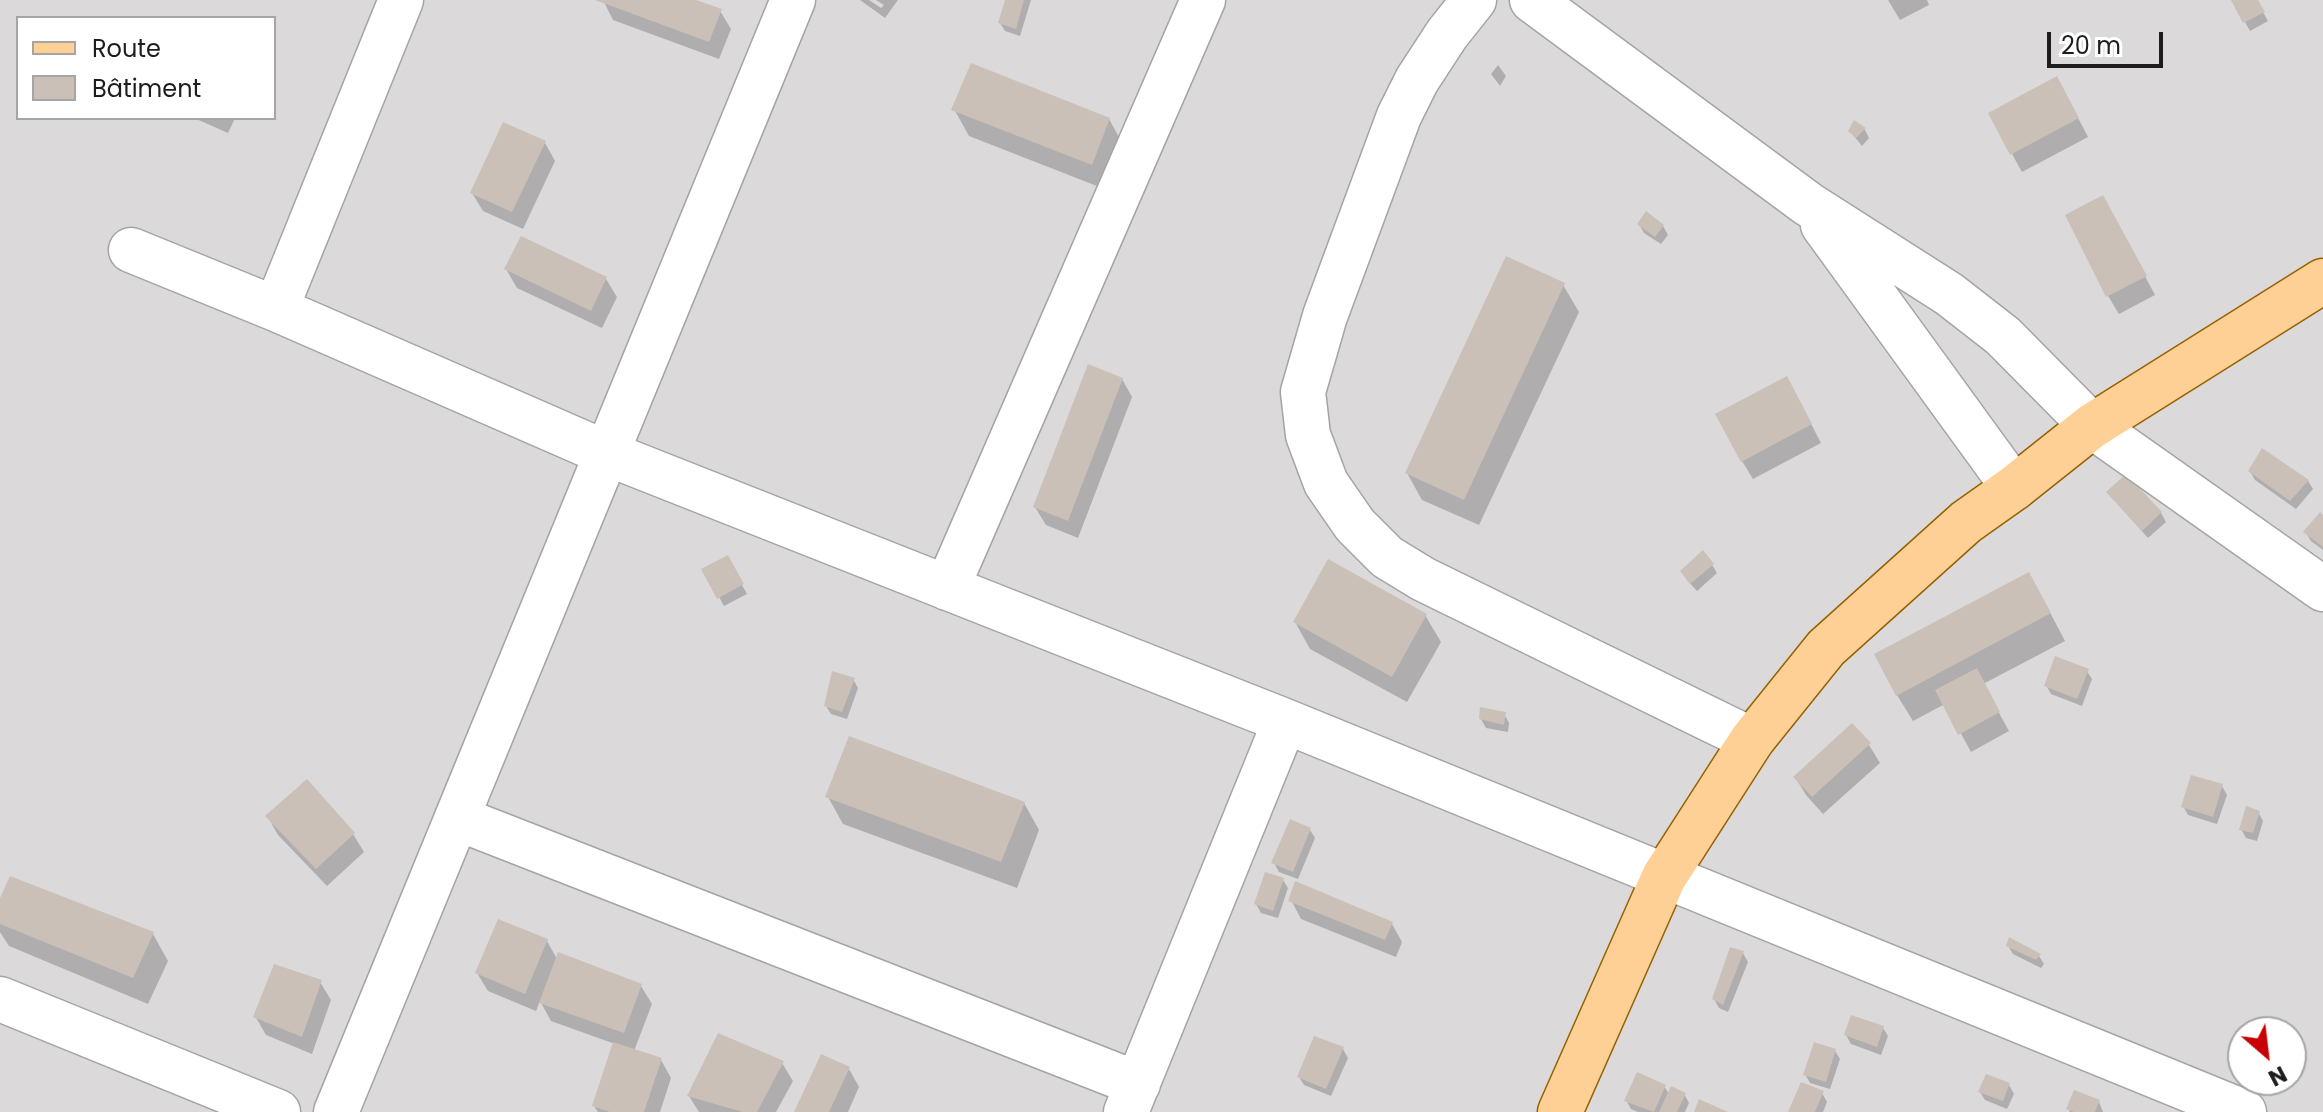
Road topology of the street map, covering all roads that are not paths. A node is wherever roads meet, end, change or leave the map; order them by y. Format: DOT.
graph roads {
  1 [pos="401,0"];
  2 [pos="793,0"];
  3 [pos="1203,0"];
  4 [pos="1474,0"];
  5 [pos="1532,0"];
  6 [pos="1808,204"];
  7 [pos="131,250"];
  8 [pos="2323,281"];
  9 [pos="276,309"];
  10 [pos="2092,426"];
  11 [pos="606,453"];
  12 [pos="2014,488"];
  13 [pos="947,588"];
  14 [pos="2323,589"];
  15 [pos="1285,721"];
  16 [pos="1752,740"];
  17 [pos="457,818"];
  18 [pos="1664,877"];
  19 [pos="0,999"];
  20 [pos="1132,1098"];
  21 [pos="278,1112"];
  22 [pos="336,1112"];
  23 [pos="1560,1112"];
  24 [pos="2244,1112"];
  1 -- 9 [label="street"];
  2 -- 11 [label="street"];
  3 -- 13 [label="street"];
  4 -- 16 [label="street"];
  5 -- 6 [label="street"];
  6 -- 10 [label="street"];
  6 -- 12 [label="street"];
  7 -- 9 [label="street"];
  8 -- 10 [label="main road"];
  9 -- 11 [label="street"];
  10 -- 12 [label="main road"];
  10 -- 14 [label="street"];
  11 -- 13 [label="street"];
  11 -- 17 [label="street"];
  12 -- 16 [label="main road"];
  13 -- 15 [label="street"];
  15 -- 18 [label="street"];
  15 -- 20 [label="street"];
  16 -- 18 [label="main road"];
  17 -- 20 [label="street"];
  17 -- 22 [label="street"];
  18 -- 23 [label="main road"];
  18 -- 24 [label="street"];
  19 -- 21 [label="street"];
}
